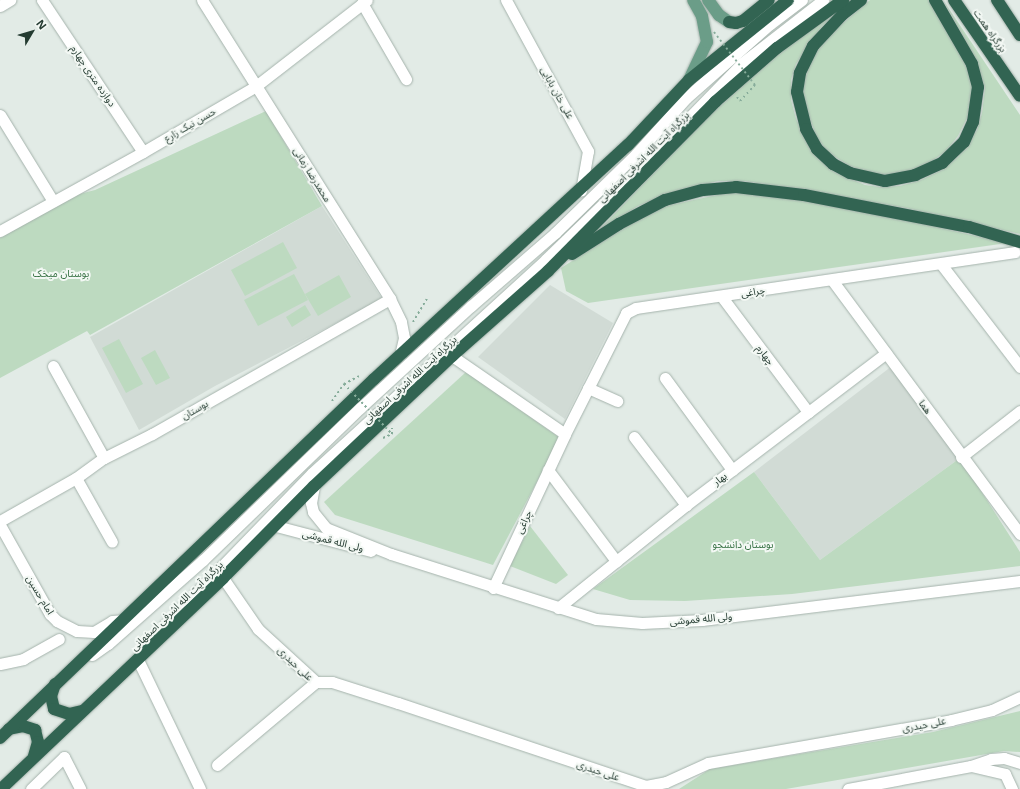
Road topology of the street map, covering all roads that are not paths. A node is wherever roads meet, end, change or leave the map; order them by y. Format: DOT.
graph roads {
  1 [pos="10,0"];
  2 [pos="42,0"];
  3 [pos="202,0"];
  4 [pos="506,0"];
  5 [pos="693,0"];
  6 [pos="708,0"];
  7 [pos="770,0"];
  8 [pos="788,0"];
  9 [pos="802,0"];
  10 [pos="823,0"];
  11 [pos="843,0"];
  12 [pos="861,0"];
  13 [pos="935,0"];
  14 [pos="954,0"];
  15 [pos="997,0"];
  16 [pos="364,2"];
  17 [pos="0,6"];
  18 [pos="729,22"];
  19 [pos="1020,35"];
  20 [pos="406,79"];
  21 [pos="689,80"];
  22 [pos="256,86"];
  23 [pos="1020,96"];
  24 [pos="0,115"];
  25 [pos="144,152"];
  26 [pos="581,190"];
  27 [pos="53,201"];
  28 [pos="0,231"];
  29 [pos="1018,247"];
  30 [pos="941,264"];
  31 [pos="548,271"];
  32 [pos="832,280"];
  33 [pos="722,297"];
  34 [pos="390,300"];
  35 [pos="886,353"];
  36 [pos="400,355"];
  37 [pos="452,356"];
  38 [pos="53,366"];
  39 [pos="1020,367"];
  40 [pos="665,378"];
  41 [pos="588,388"];
  42 [pos="617,401"];
  43 [pos="808,412"];
  44 [pos="1020,412"];
  45 [pos="565,434"];
  46 [pos="634,437"];
  47 [pos="961,456"];
  48 [pos="104,458"];
  49 [pos="548,470"];
  50 [pos="732,470"];
  51 [pos="76,478"];
  52 [pos="314,486"];
  53 [pos="686,505"];
  54 [pos="0,521"];
  55 [pos="0,525"];
  56 [pos="276,526"];
  57 [pos="1020,534"];
  58 [pos="112,542"];
  59 [pos="391,554"];
  60 [pos="616,561"];
  61 [pos="223,578"];
  62 [pos="1020,581"];
  63 [pos="493,588"];
  64 [pos="558,608"];
  65 [pos="125,620"];
  66 [pos="58,639"];
  67 [pos="138,660"];
  68 [pos="0,664"];
  69 [pos="70,670"];
  70 [pos="316,682"];
  71 [pos="56,683"];
  72 [pos="1020,697"];
  73 [pos="83,710"];
  74 [pos="9,729"];
  75 [pos="0,738"];
  76 [pos="34,757"];
  77 [pos="1020,763"];
  78 [pos="218,765"];
  79 [pos="971,766"];
  80 [pos="20,771"];
  81 [pos="0,786"];
  82 [pos="1,789"];
  83 [pos="31,789"];
  84 [pos="80,789"];
  85 [pos="200,789"];
  86 [pos="848,789"];
  87 [pos="1012,789"];
  1 -- 17 [label="street"];
  2 -- 25 [label="street, دوازده متری چهارم"];
  3 -- 22 [label="street, محمدرضا زمانی"];
  4 -- 26 [label="street, علی خان بابایی"];
  5 -- 21 [label="main road"];
  6 -- 18 [label="main road"];
  7 -- 18 [label="highway"];
  8 -- 21 [label="highway, بزرگراه آیت الله اشرفی اصفهانی"];
  9 -- 69 [label="street"];
  10 -- 73 [label="street"];
  11 -- 31 [label="highway, بزرگراه آیت الله اشرفی اصفهانی"];
  12 -- 13 [label="highway"];
  14 -- 23 [label="highway, بزرگراه همت"];
  15 -- 19 [label="highway"];
  16 -- 20 [label="street"];
  16 -- 22 [label="street, حسن نیک زارع"];
  21 -- 26 [label="highway, بزرگراه آیت الله اشرفی اصفهانی"];
  22 -- 25 [label="street, حسن نیک زارع"];
  22 -- 34 [label="street, محمدرضا زمانی"];
  24 -- 27 [label="street"];
  25 -- 27 [label="street, حسن نیک زارع"];
  26 -- 36 [label="highway, بزرگراه آیت الله اشرفی اصفهانی"];
  27 -- 28 [label="street, حسن نیک زارع"];
  29 -- 30 [label="street, چراغی"];
  29 -- 31 [label="highway"];
  30 -- 32 [label="street, چراغی"];
  30 -- 39 [label="street"];
  31 -- 37 [label="highway, بزرگراه آیت الله اشرفی اصفهانی"];
  32 -- 33 [label="street, چراغی"];
  32 -- 35 [label="street, هما"];
  33 -- 41 [label="street, چراغی"];
  33 -- 43 [label="street, چهارم"];
  34 -- 36 [label="street, محمدرضا زمانی"];
  34 -- 48 [label="street, بوستان"];
  35 -- 43 [label="street, بهار"];
  35 -- 47 [label="street, هما"];
  36 -- 65 [label="highway, بزرگراه آیت الله اشرفی اصفهانی"];
  37 -- 45 [label="street"];
  37 -- 52 [label="highway, بزرگراه آیت الله اشرفی اصفهانی"];
  38 -- 48 [label="street"];
  40 -- 50 [label="street"];
  41 -- 42 [label="street"];
  41 -- 45 [label="street, چراغی"];
  43 -- 50 [label="street, بهار"];
  44 -- 47 [label="street"];
  45 -- 49 [label="street, چراغی"];
  46 -- 53 [label="street"];
  47 -- 57 [label="street, هما"];
  48 -- 51 [label="street, بوستان"];
  49 -- 60 [label="street"];
  49 -- 63 [label="street, چراغی"];
  50 -- 53 [label="street, بهار"];
  51 -- 54 [label="street, بوستان"];
  51 -- 58 [label="street"];
  52 -- 56 [label="highway, بزرگراه آیت الله اشرفی اصفهانی"];
  52 -- 59 [label="street, ولی الله قموشی"];
  53 -- 60 [label="street, بهار"];
  55 -- 65 [label="street, امام حسین"];
  56 -- 59 [label="street, ولی الله قموشی"];
  56 -- 61 [label="highway, بزرگراه آیت الله اشرفی اصفهانی"];
  59 -- 63 [label="street, ولی الله قموشی"];
  60 -- 64 [label="street, بهار"];
  61 -- 67 [label="highway, بزرگراه آیت الله اشرفی اصفهانی"];
  61 -- 70 [label="street, علی حیدری"];
  62 -- 64 [label="street, ولی الله قموشی"];
  63 -- 64 [label="street, ولی الله قموشی"];
  65 -- 69 [label="highway, بزرگراه آیت الله اشرفی اصفهانی"];
  66 -- 68 [label="street"];
  67 -- 73 [label="highway, بزرگراه آیت الله اشرفی اصفهانی"];
  67 -- 85 [label="street"];
  69 -- 71 [label="highway, بزرگراه آیت الله اشرفی اصفهانی"];
  70 -- 72 [label="street, علی حیدری"];
  70 -- 78 [label="street"];
  71 -- 73 [label="highway"];
  71 -- 74 [label="highway, بزرگراه آیت الله اشرفی اصفهانی"];
  73 -- 76 [label="highway, بزرگراه آیت الله اشرفی اصفهانی"];
  74 -- 75 [label="highway, بزرگراه آیت الله اشرفی اصفهانی"];
  74 -- 76 [label="highway"];
  76 -- 80 [label="highway, بزرگراه آیت الله اشرفی اصفهانی"];
  77 -- 79 [label="street"];
  79 -- 86 [label="street"];
  79 -- 87 [label="street"];
  80 -- 81 [label="street"];
  80 -- 82 [label="highway, بزرگراه آیت الله اشرفی اصفهانی"];
  83 -- 84 [label="street"];
}
